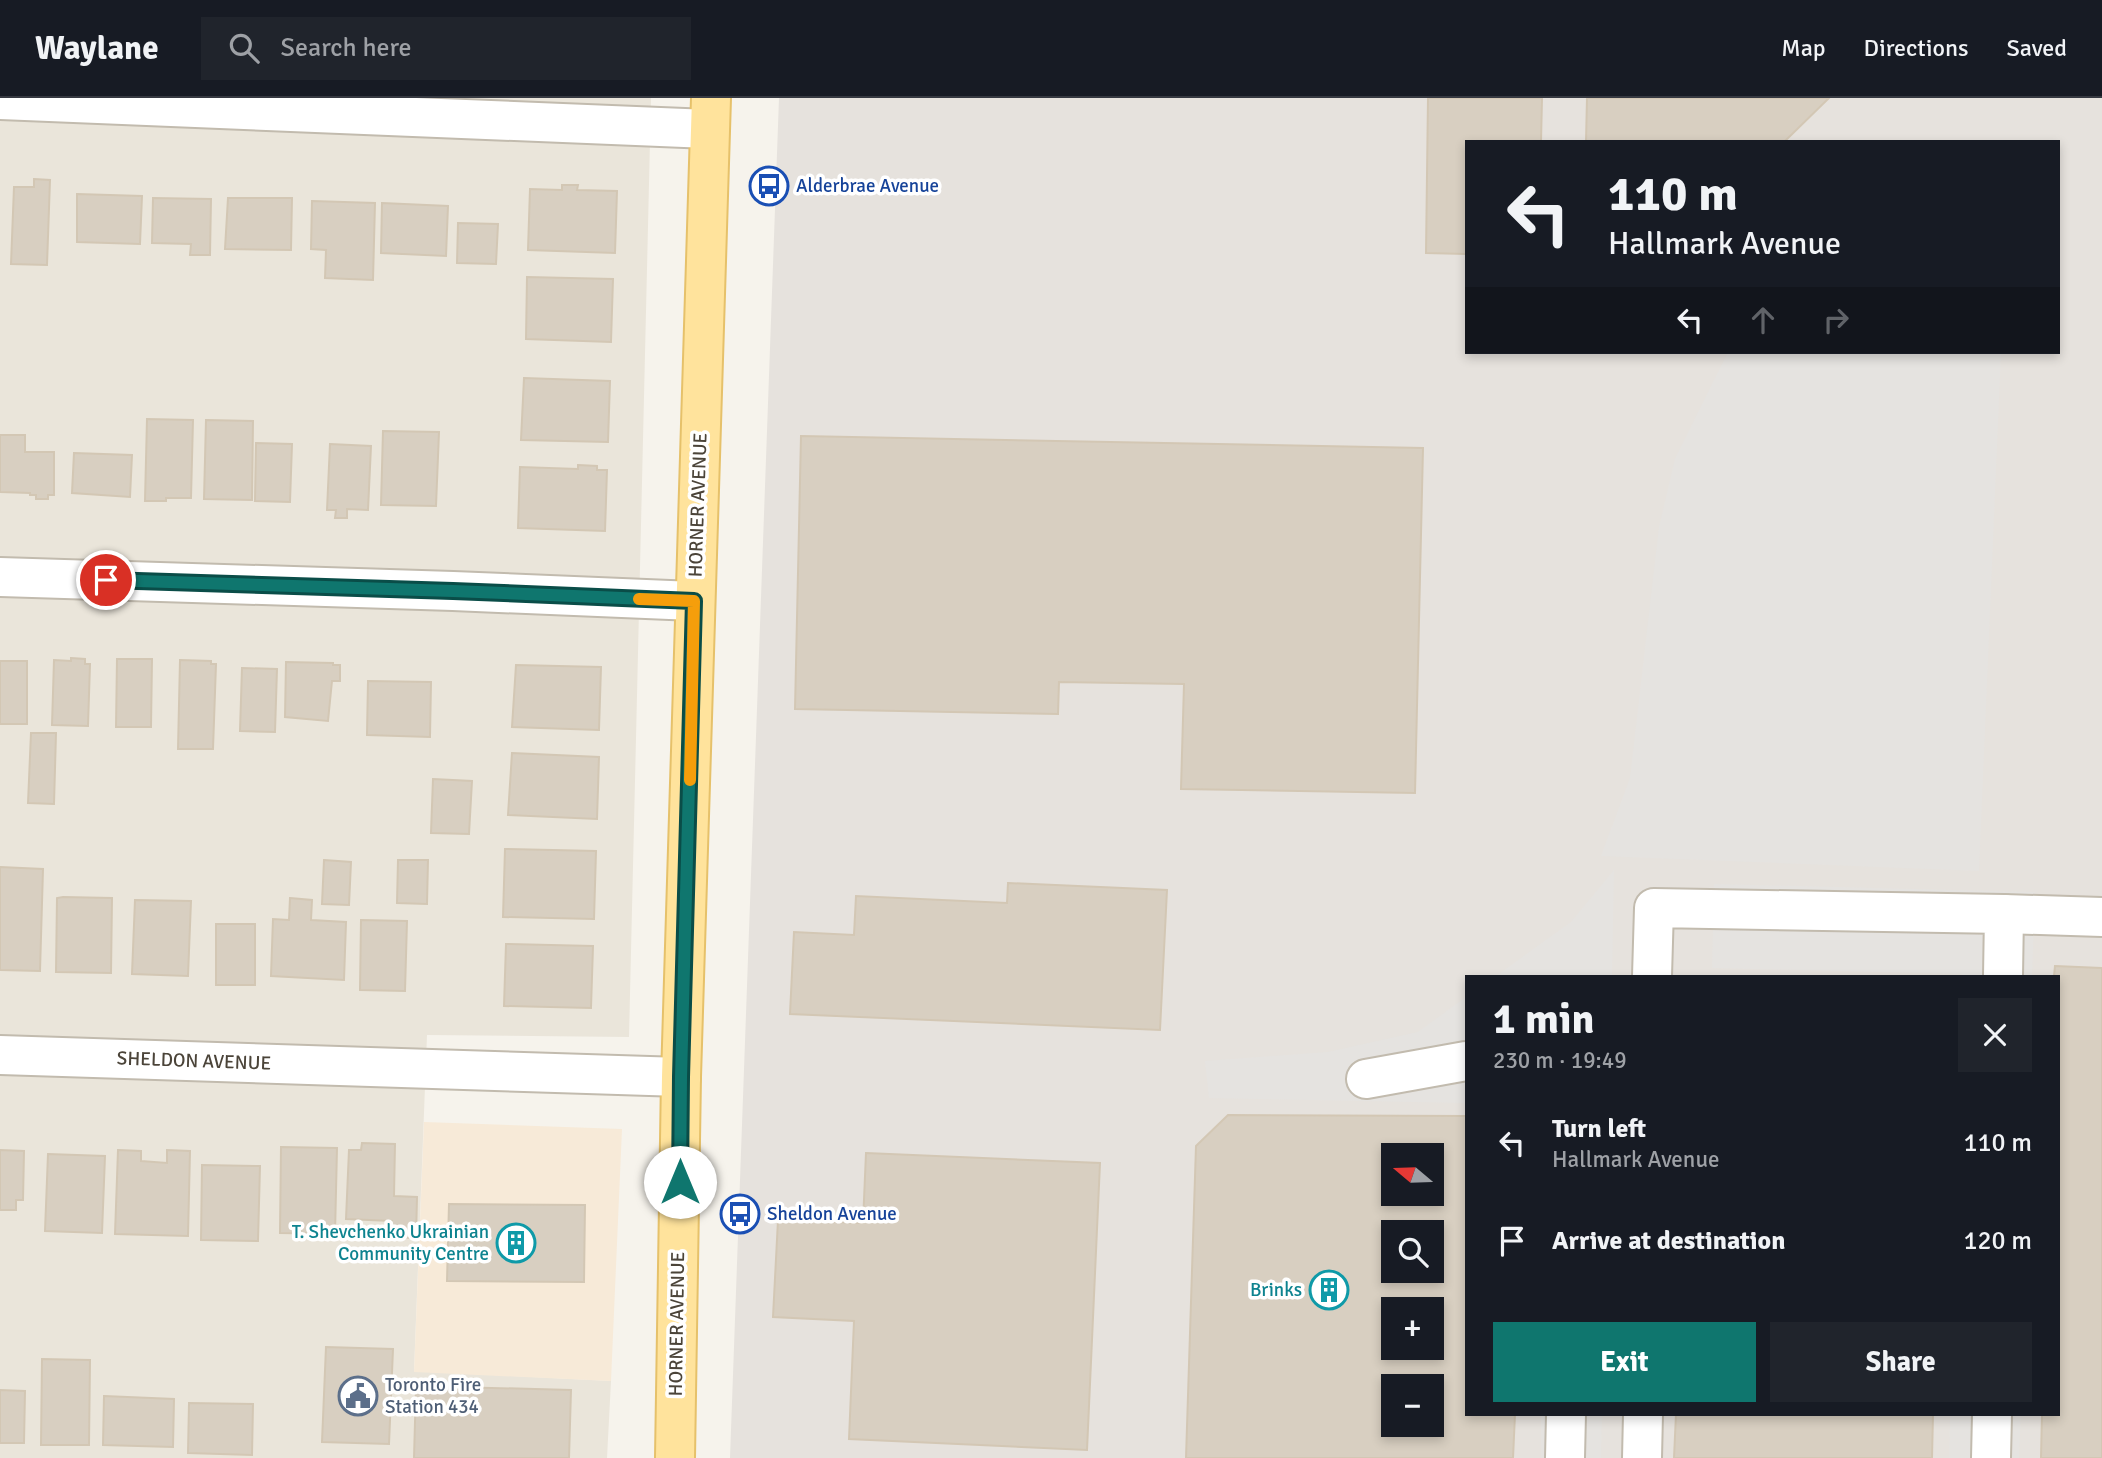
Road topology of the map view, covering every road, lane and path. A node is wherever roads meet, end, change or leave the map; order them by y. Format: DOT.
graph roads {
  1 [pos="0,100"];
  2 [pos="710,113"];
  3 [pos="0,577"];
  4 [pos="694,601"];
  5 [pos="2004,914"];
  6 [pos="2102,917"];
  7 [pos="1653,975"];
  8 [pos="2003,975"];
  9 [pos="0,1055"];
  10 [pos="1465,1061"];
  11 [pos="681,1077"];
  12 [pos="1366,1079"];
  13 [pos="1566,1416"];
  14 [pos="1643,1416"];
  15 [pos="1992,1416"];
  16 [pos="675,1458"];
  17 [pos="1565,1458"];
  18 [pos="1642,1458"];
  19 [pos="1991,1458"];
  1 -- 2 [label="street"];
  2 -- 4 [label="main road, HORNER AVENUE"];
  3 -- 4 [label="street"];
  4 -- 11 [label="main road, HORNER AVENUE"];
  5 -- 6 [label="street"];
  5 -- 7 [label="street"];
  5 -- 8 [label="street"];
  9 -- 11 [label="street, SHELDON AVENUE"];
  10 -- 12 [label="street"];
  11 -- 16 [label="main road, HORNER AVENUE"];
  13 -- 17 [label="street"];
  14 -- 18 [label="street"];
  15 -- 19 [label="street"];
}
